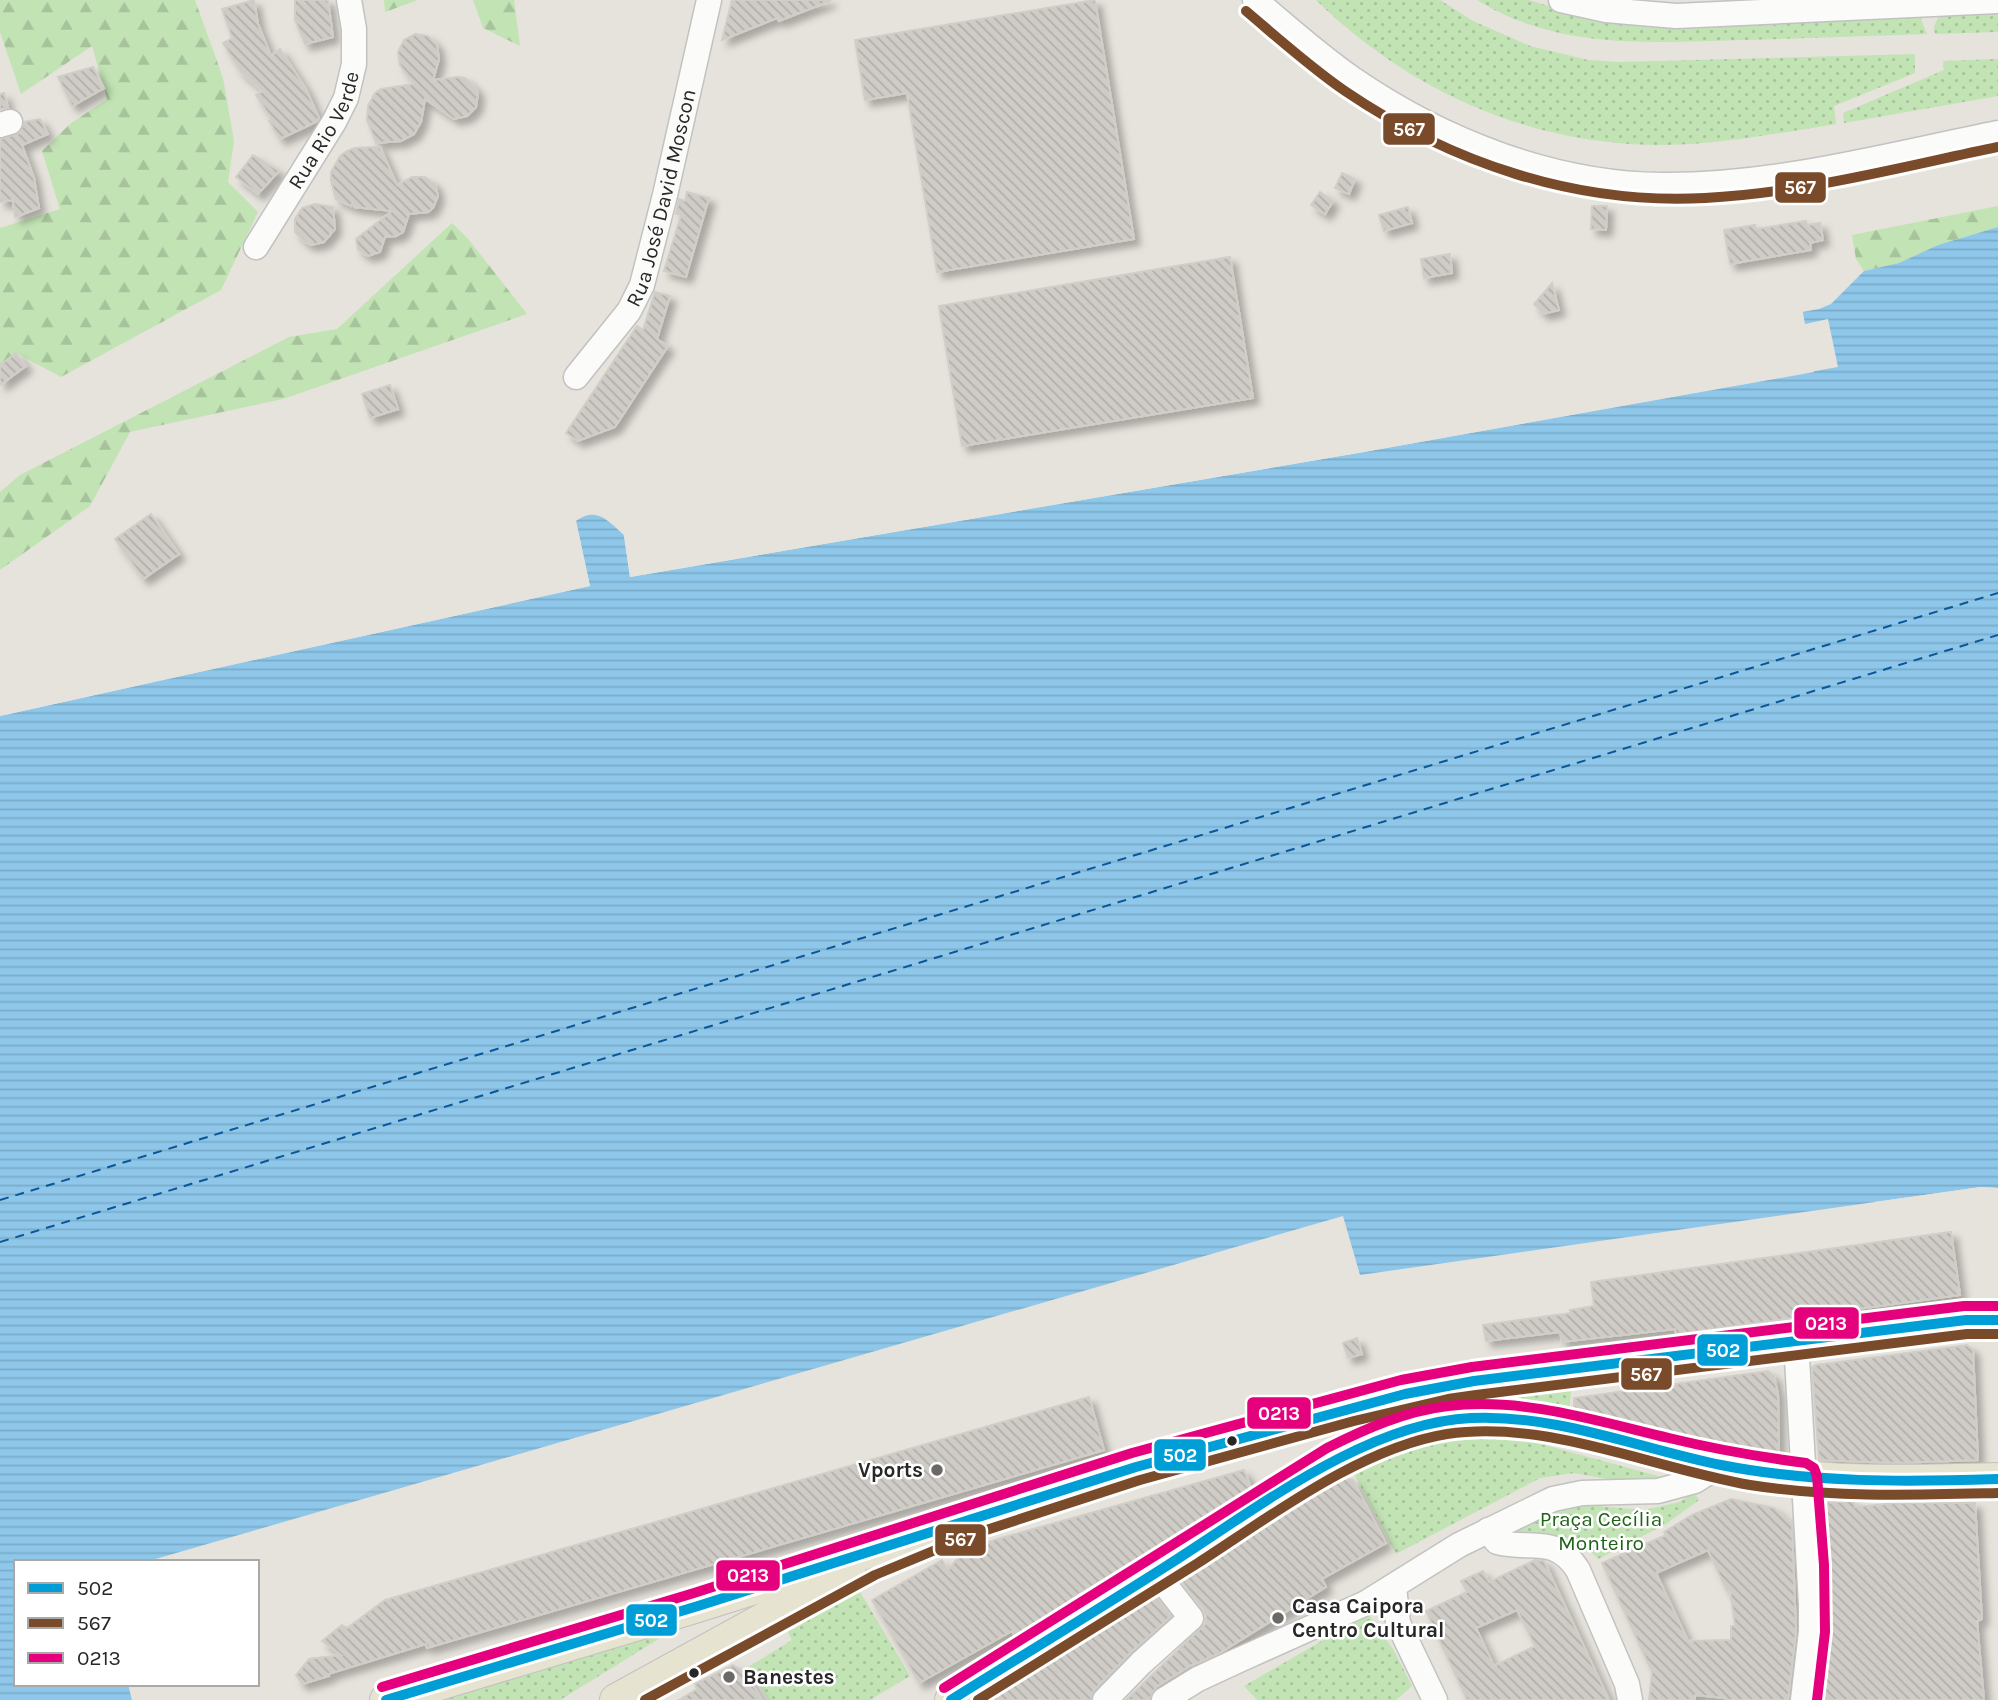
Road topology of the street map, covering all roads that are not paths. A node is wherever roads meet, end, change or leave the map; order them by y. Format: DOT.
graph roads {
  1 [pos="349,0"];
  2 [pos="709,0"];
  3 [pos="1255,0"];
  4 [pos="1561,0"];
  5 [pos="1654,0"];
  6 [pos="1998,1"];
  7 [pos="1592,3"];
  8 [pos="1675,16"];
  9 [pos="1998,133"];
  10 [pos="256,247"];
  11 [pos="576,377"];
  12 [pos="1998,1320"];
  13 [pos="1796,1341"];
  14 [pos="1720,1465"];
  15 [pos="1803,1477"];
  16 [pos="1998,1479"];
  17 [pos="969,1521"];
  18 [pos="1488,1530"];
  19 [pos="1156,1573"];
  20 [pos="1394,1587"];
  21 [pos="1366,1603"];
  22 [pos="1398,1623"];
  23 [pos="1424,1698"];
  24 [pos="386,1700"];
  25 [pos="617,1700"];
  26 [pos="951,1700"];
  27 [pos="1105,1700"];
  28 [pos="1164,1700"];
  29 [pos="1630,1700"];
  30 [pos="1803,1700"];
  1 -- 10 [label="street, Rua Rio Verde"];
  2 -- 11 [label="street, Rua José David Moscon"];
  3 -- 9 [label="street"];
  4 -- 7 [label="street"];
  5 -- 8 [label="street"];
  6 -- 8 [label="street"];
  7 -- 8 [label="street"];
  12 -- 13 [label="main road"];
  13 -- 15 [label="street"];
  13 -- 17 [label="main road"];
  14 -- 15 [label="main road"];
  14 -- 18 [label="street"];
  14 -- 19 [label="main road"];
  15 -- 16 [label="main road"];
  15 -- 30 [label="street"];
  17 -- 24 [label="main road"];
  17 -- 25 [label="main road"];
  18 -- 20 [label="street"];
  18 -- 29 [label="street"];
  19 -- 26 [label="main road"];
  19 -- 27 [label="street"];
  20 -- 21 [label="street"];
  20 -- 22 [label="street"];
  21 -- 22 [label="street"];
  21 -- 28 [label="street"];
  22 -- 23 [label="street"];
}
